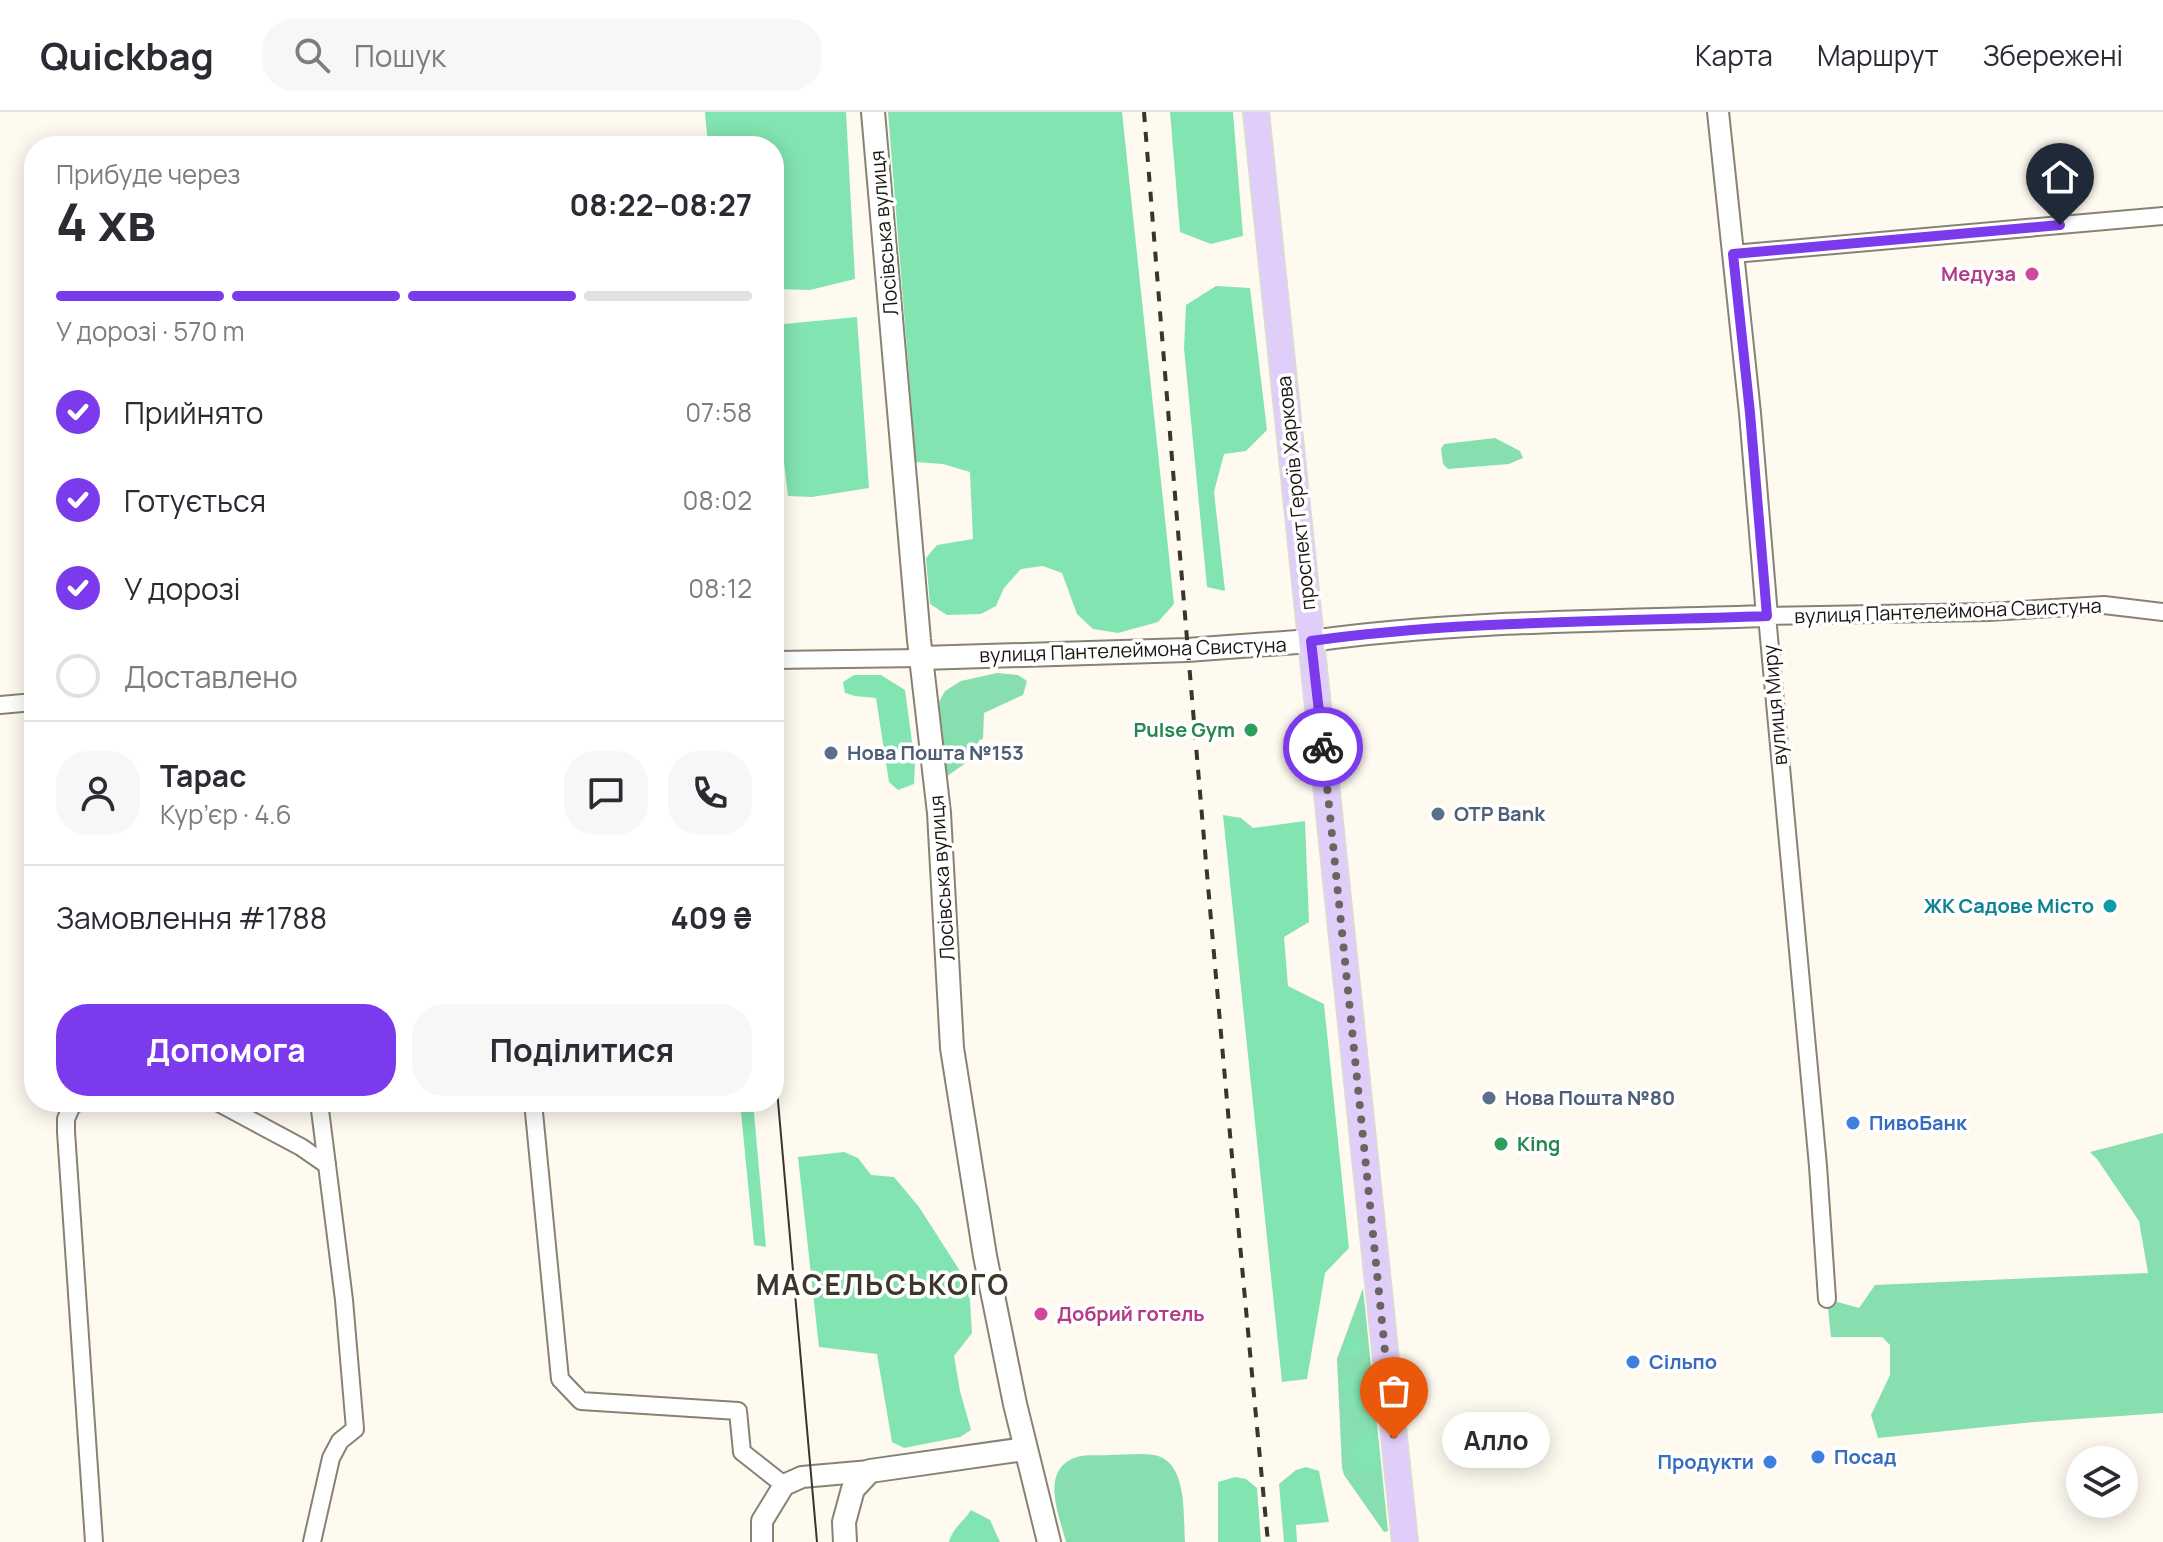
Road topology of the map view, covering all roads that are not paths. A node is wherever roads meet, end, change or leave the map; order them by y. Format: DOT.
graph roads {
  1 [pos="873,112"];
  2 [pos="1256,112"];
  3 [pos="1718,112"];
  4 [pos="2163,216"];
  5 [pos="1733,254"];
  6 [pos="2163,612"];
  7 [pos="1767,616"];
  8 [pos="1311,641"];
  9 [pos="921,658"];
  10 [pos="784,660"];
  11 [pos="24,703"];
  12 [pos="0,705"];
  13 [pos="69,1112"];
  14 [pos="236,1112"];
  15 [pos="320,1112"];
  16 [pos="534,1112"];
  17 [pos="327,1165"];
  18 [pos="1827,1299"];
  19 [pos="1025,1449"];
  20 [pos="870,1471"];
  21 [pos="784,1485"];
  22 [pos="844,1532"];
  23 [pos="94,1542"];
  24 [pos="312,1542"];
  25 [pos="762,1542"];
  26 [pos="1049,1542"];
  27 [pos="1405,1542"];
  1 -- 9 [label="main road, Лосівська вулиця"];
  2 -- 8 [label="main road, проспект Героїв Харкова"];
  3 -- 5 [label="street, вулиця Миру"];
  4 -- 5 [label="street"];
  5 -- 7 [label="street, вулиця Миру"];
  6 -- 7 [label="street, вулиця Пантелеймона Свистуна"];
  7 -- 8 [label="street, вулиця Пантелеймона Свистуна"];
  7 -- 18 [label="street, вулиця Миру"];
  8 -- 9 [label="main road, вулиця Пантелеймона Свистуна"];
  8 -- 27 [label="main road, проспект Героїв Харкова"];
  9 -- 10 [label="street, вулиця Пантелеймона Свистуна"];
  9 -- 19 [label="main road, Лосівська вулиця"];
  11 -- 12 [label="street"];
  13 -- 23 [label="street"];
  14 -- 17 [label="street"];
  15 -- 17 [label="street"];
  16 -- 21 [label="street"];
  17 -- 24 [label="street"];
  19 -- 20 [label="main road"];
  19 -- 26 [label="main road, Лосівська вулиця"];
  20 -- 21 [label="street"];
  20 -- 22 [label="main road"];
  21 -- 25 [label="street"];
}
